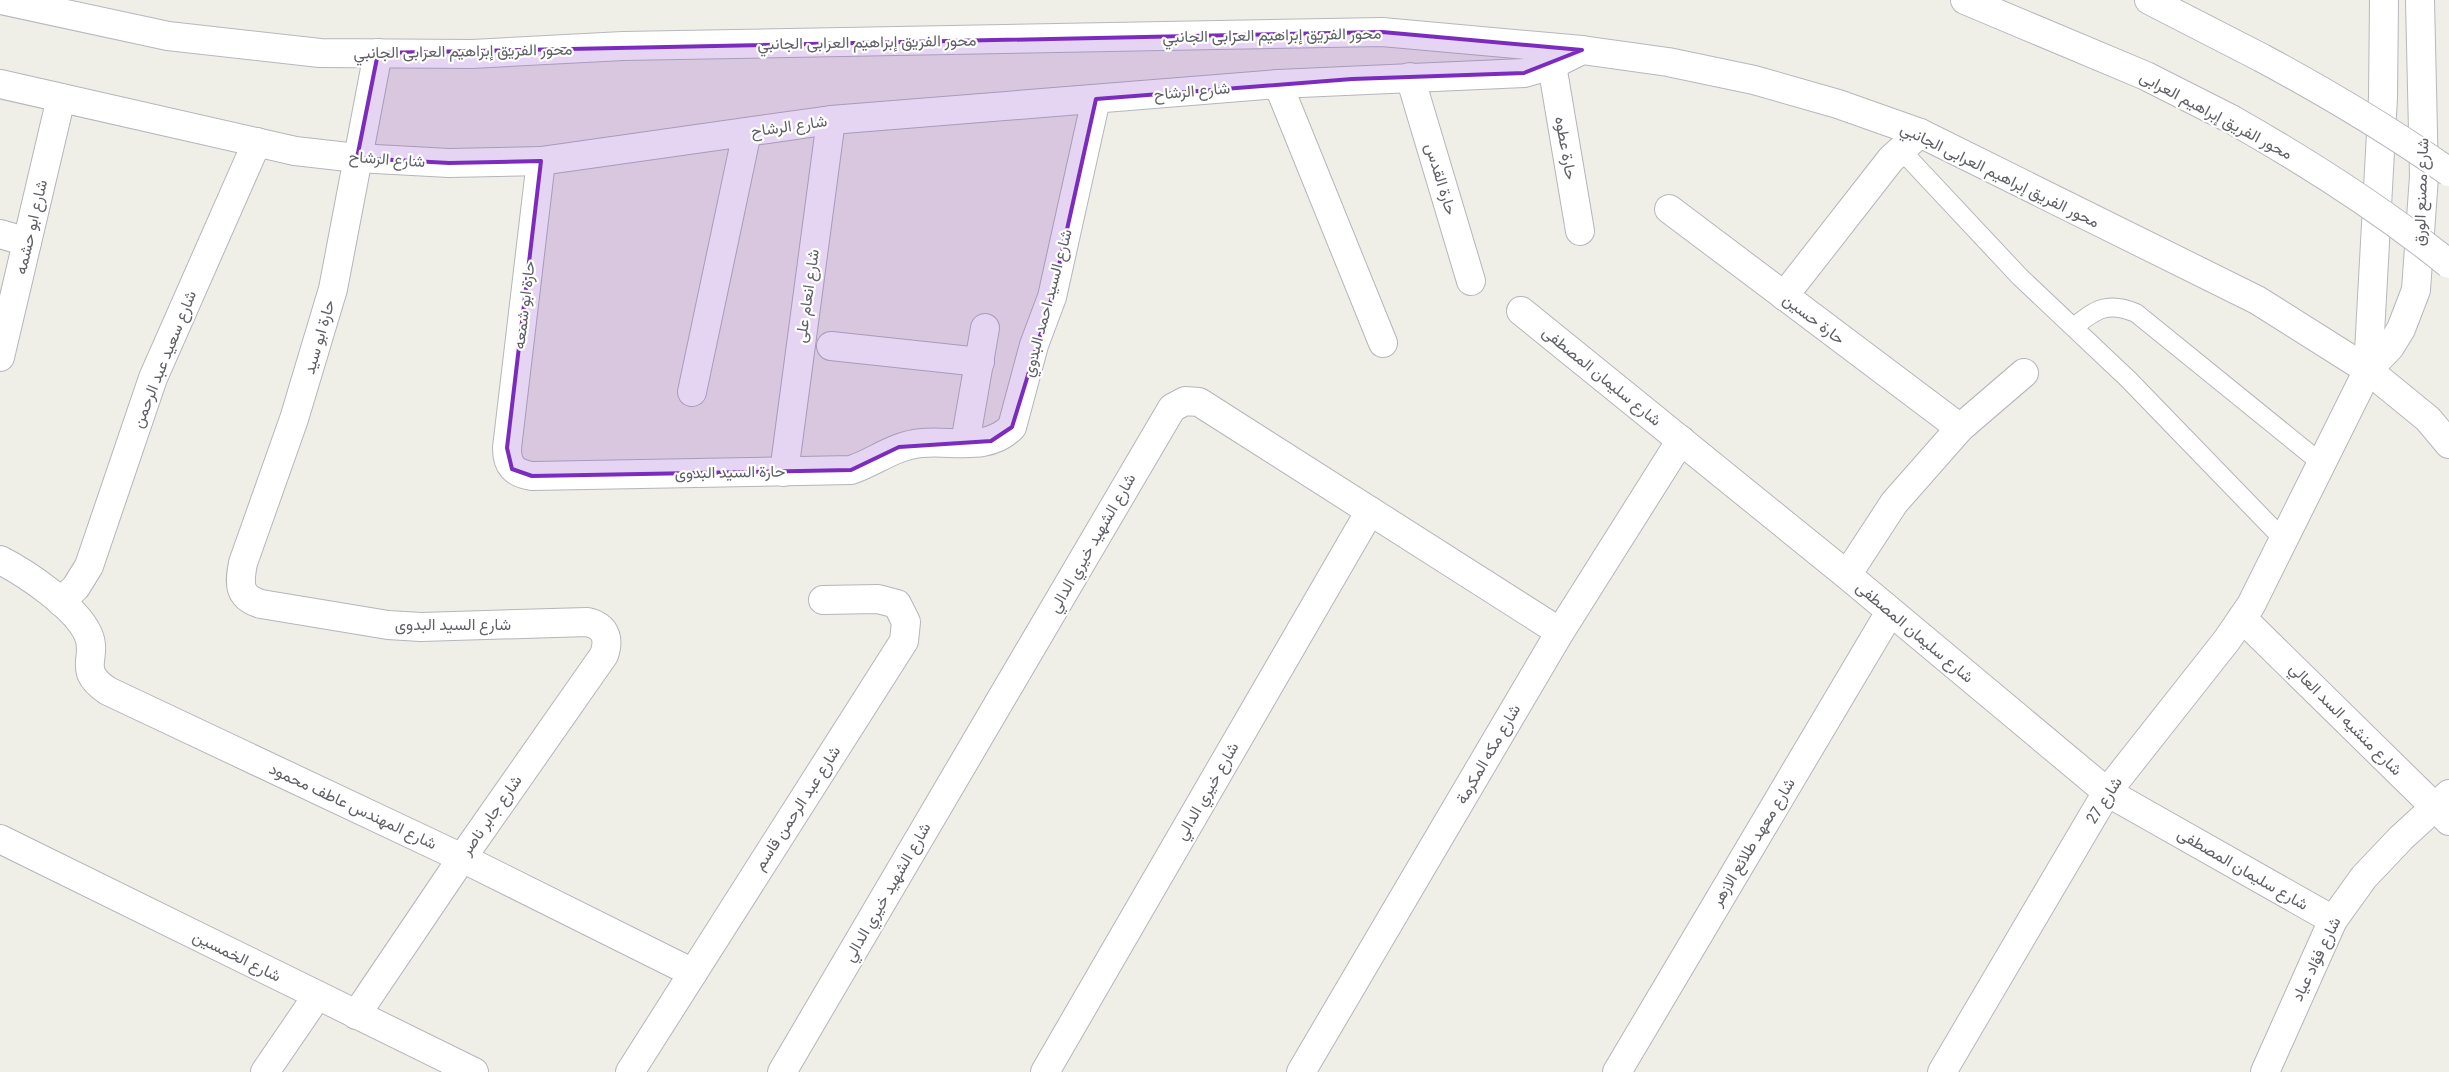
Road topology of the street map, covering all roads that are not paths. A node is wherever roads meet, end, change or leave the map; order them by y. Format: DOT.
graph roads {
  1 [pos="1,0"];
  2 [pos="1965,0"];
  3 [pos="2149,0"];
  4 [pos="2384,0"];
  5 [pos="2420,0"];
  6 [pos="1582,50"];
  7 [pos="378,53"];
  8 [pos="1552,65"];
  9 [pos="1410,77"];
  10 [pos="0,84"];
  11 [pos="1278,84"];
  12 [pos="61,98"];
  13 [pos="1096,99"];
  14 [pos="831,120"];
  15 [pos="746,132"];
  16 [pos="1911,141"];
  17 [pos="257,142"];
  18 [pos="357,158"];
  19 [pos="541,161"];
  20 [pos="2449,172"];
  21 [pos="1669,209"];
  22 [pos="1580,231"];
  23 [pos="0,234"];
  24 [pos="27,242"];
  25 [pos="2449,264"];
  26 [pos="1471,281"];
  27 [pos="1784,296"];
  28 [pos="1520,311"];
  29 [pos="2074,327"];
  30 [pos="985,328"];
  31 [pos="1383,343"];
  32 [pos="832,346"];
  33 [pos="0,357"];
  34 [pos="980,362"];
  35 [pos="2368,370"];
  36 [pos="2024,372"];
  37 [pos="692,392"];
  38 [pos="1960,428"];
  39 [pos="1681,440"];
  40 [pos="965,443"];
  41 [pos="2449,444"];
  42 [pos="507,448"];
  43 [pos="2321,463"];
  44 [pos="784,472"];
  45 [pos="1370,511"];
  46 [pos="2284,540"];
  47 [pos="0,560"];
  48 [pos="1847,575"];
  49 [pos="823,600"];
  50 [pos="62,602"];
  51 [pos="261,604"];
  52 [pos="1890,612"];
  53 [pos="2242,618"];
  54 [pos="587,622"];
  55 [pos="1560,632"];
  56 [pos="2107,792"];
  57 [pos="2444,807"];
  58 [pos="0,839"];
  59 [pos="462,858"];
  60 [pos="2333,920"];
  61 [pos="692,973"];
  62 [pos="317,996"];
  63 [pos="356,1015"];
  64 [pos="266,1072"];
  65 [pos="474,1072"];
  66 [pos="630,1072"];
  67 [pos="782,1072"];
  68 [pos="1045,1072"];
  69 [pos="1301,1072"];
  70 [pos="1617,1072"];
  71 [pos="1942,1072"];
  72 [pos="2265,1072"];
  1 -- 7 [label="street, محور الفريق إبراهيم العرابى الجانبي"];
  2 -- 25 [label="street, محور الفريق إبراهيم العرابى, bridge"];
  3 -- 20 [label="street, bridge"];
  4 -- 35 [label="street, شارع مصنع الورق"];
  5 -- 35 [label="street, شارع مصنع الورق"];
  6 -- 7 [label="street, محور الفريق إبراهيم العرابى الجانبي"];
  6 -- 8 [label="street, شارع الرشاح"];
  6 -- 16 [label="street, محور الفريق إبراهيم العرابى الجانبي"];
  7 -- 18 [label="street, حارة ابو سيد"];
  8 -- 9 [label="street, شارع الرشاح"];
  8 -- 22 [label="street, حارة عطوه"];
  9 -- 11 [label="street, شارع الرشاح"];
  9 -- 26 [label="street, حارة القدس"];
  10 -- 12 [label="street, شارع الرشاح"];
  11 -- 13 [label="street, شارع الرشاح"];
  11 -- 31 [label="street"];
  12 -- 17 [label="street, شارع الرشاح"];
  12 -- 24 [label="street, شارع ابو حشمه"];
  13 -- 14 [label="street, شارع الرشاح"];
  13 -- 40 [label="street, شارع السيد احمد البدوي"];
  14 -- 15 [label="street, شارع الرشاح"];
  14 -- 44 [label="street, شارع انعام على"];
  15 -- 19 [label="street, شارع الرشاح"];
  15 -- 37 [label="street"];
  16 -- 27 [label="street"];
  16 -- 29 [label="lane"];
  16 -- 35 [label="street, محور الفريق إبراهيم العرابى الجانبي"];
  17 -- 18 [label="street, شارع الرشاح"];
  17 -- 50 [label="street, شارع سعيد عبد الرحمن"];
  18 -- 19 [label="street, شارع الرشاح"];
  18 -- 51 [label="street, حارة ابو سيد"];
  19 -- 42 [label="street, حارة ابو شمعه"];
  21 -- 27 [label="street, حارة حسين"];
  23 -- 24 [label="street"];
  24 -- 33 [label="street, شارع ابو حشمه"];
  27 -- 38 [label="street, حارة حسين"];
  28 -- 39 [label="street, شارع سليمان المصطفى"];
  29 -- 43 [label="lane"];
  29 -- 46 [label="lane"];
  30 -- 34 [label="street"];
  32 -- 34 [label="street"];
  34 -- 40 [label="street"];
  35 -- 41 [label="street, محور الفريق إبراهيم العرابى الجانبي"];
  35 -- 43 [label="street, شارع مصنع الورق"];
  36 -- 38 [label="street"];
  38 -- 48 [label="street"];
  39 -- 48 [label="street, شارع سليمان المصطفى"];
  39 -- 55 [label="street, شارع مكه المكرمة"];
  40 -- 44 [label="street, حارة السيد البدوى"];
  42 -- 44 [label="street, حارة السيد البدوى"];
  43 -- 46 [label="street, شارع مصنع الورق"];
  45 -- 55 [label="street, شارع الشهيد خيري الدالي"];
  45 -- 67 [label="street, شارع الشهيد خيري الدالي"];
  45 -- 68 [label="street, شارع خيري الدالي"];
  46 -- 53 [label="street, شارع 27"];
  47 -- 50 [label="street, شارع المهندس عاطف محمود"];
  48 -- 52 [label="street, شارع سليمان المصطفى"];
  49 -- 61 [label="street, شارع عبد الرحمن قاسم"];
  50 -- 59 [label="street, شارع المهندس عاطف محمود"];
  51 -- 54 [label="street, شارع السيد البدوى"];
  52 -- 56 [label="street, شارع سليمان المصطفى"];
  52 -- 70 [label="street, شارع معهد طلائع الازهر"];
  53 -- 56 [label="street, شارع 27"];
  53 -- 57 [label="street, شارع منشيه السد العالي"];
  54 -- 59 [label="street, شارع جابر ناصر"];
  55 -- 69 [label="street, شارع مكه المكرمة"];
  56 -- 60 [label="street, شارع سليمان المصطفى"];
  56 -- 71 [label="street, شارع 27"];
  57 -- 60 [label="street, شارع فؤاد عياد"];
  58 -- 62 [label="street, شارع الخمسين"];
  59 -- 61 [label="street, شارع المهندس عاطف محمود"];
  59 -- 63 [label="street, شارع جابر ناصر"];
  60 -- 72 [label="street, شارع فؤاد عياد"];
  61 -- 66 [label="street, شارع عبد الرحمن قاسم"];
  62 -- 63 [label="street, شارع الخمسين"];
  62 -- 64 [label="street"];
  63 -- 65 [label="street, شارع الخمسين"];
}
